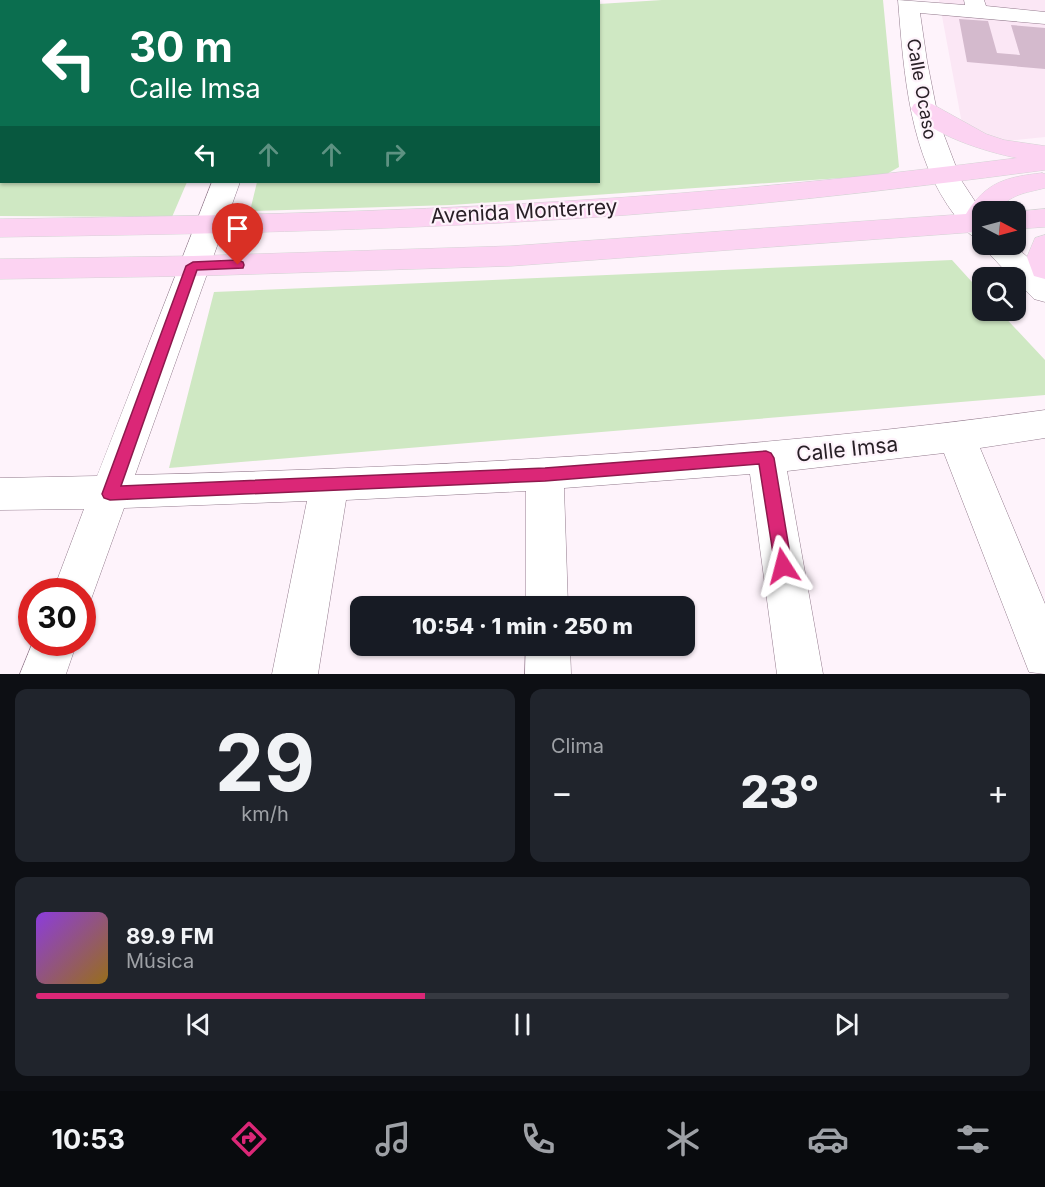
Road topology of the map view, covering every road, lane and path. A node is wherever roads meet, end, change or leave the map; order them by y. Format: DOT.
graph roads {
  1 [pos="909,3"];
  2 [pos="975,6"];
  3 [pos="1045,18"];
  4 [pos="923,109"];
  5 [pos="1045,152"];
  6 [pos="1045,162"];
  7 [pos="945,175"];
  8 [pos="1045,180"];
  9 [pos="226,183"];
  10 [pos="990,201"];
  11 [pos="972,213"];
  12 [pos="1045,218"];
  13 [pos="1026,219"];
  14 [pos="209,224"];
  15 [pos="0,228"];
  16 [pos="972,230"];
  17 [pos="755,238"];
  18 [pos="1045,244"];
  19 [pos="1009,255"];
  20 [pos="193,266"];
  21 [pos="0,269"];
  22 [pos="1045,269"];
  23 [pos="1045,291"];
  24 [pos="1045,424"];
  25 [pos="957,438"];
  26 [pos="766,458"];
  27 [pos="545,475"];
  28 [pos="329,485"];
  29 [pos="0,494"];
  30 [pos="110,494"];
  31 [pos="79,578"];
  32 [pos="547,596"];
  33 [pos="50,656"];
  34 [pos="548,656"];
  35 [pos="1045,657"];
  36 [pos="43,674"];
  37 [pos="295,674"];
  38 [pos="548,674"];
  39 [pos="801,674"];
  1 -- 2 [label="street"];
  1 -- 4 [label="street, Calle Ocaso"];
  2 -- 3 [label="street"];
  4 -- 5 [label="main road"];
  4 -- 7 [label="street, Calle Ocaso"];
  6 -- 7 [label="main road, Avenida Monterrey"];
  7 -- 11 [label="street, Calle Ocaso"];
  7 -- 14 [label="main road, Avenida Monterrey"];
  7 -- 17 [label="main road"];
  8 -- 10 [label="main road"];
  9 -- 14 [label="street"];
  12 -- 13 [label="main road"];
  14 -- 15 [label="main road, Avenida Monterrey"];
  14 -- 20 [label="street"];
  16 -- 17 [label="main road, Avenida Monterrey"];
  17 -- 20 [label="main road, Avenida Monterrey"];
  18 -- 22 [label="main road"];
  19 -- 23 [label="street, Calle Ocaso"];
  20 -- 21 [label="main road, Avenida Monterrey"];
  20 -- 30 [label="street"];
  24 -- 25 [label="street, Calle Imsa"];
  25 -- 26 [label="street, Calle Imsa"];
  25 -- 35 [label="street"];
  26 -- 27 [label="street, Calle Imsa"];
  26 -- 39 [label="street"];
  27 -- 28 [label="street, Calle Imsa"];
  27 -- 32 [label="street"];
  28 -- 30 [label="street, Calle Imsa"];
  28 -- 37 [label="street"];
  29 -- 30 [label="street, Calle Imsa"];
  30 -- 31 [label="street"];
  33 -- 36 [label="street"];
  34 -- 38 [label="street"];
}
